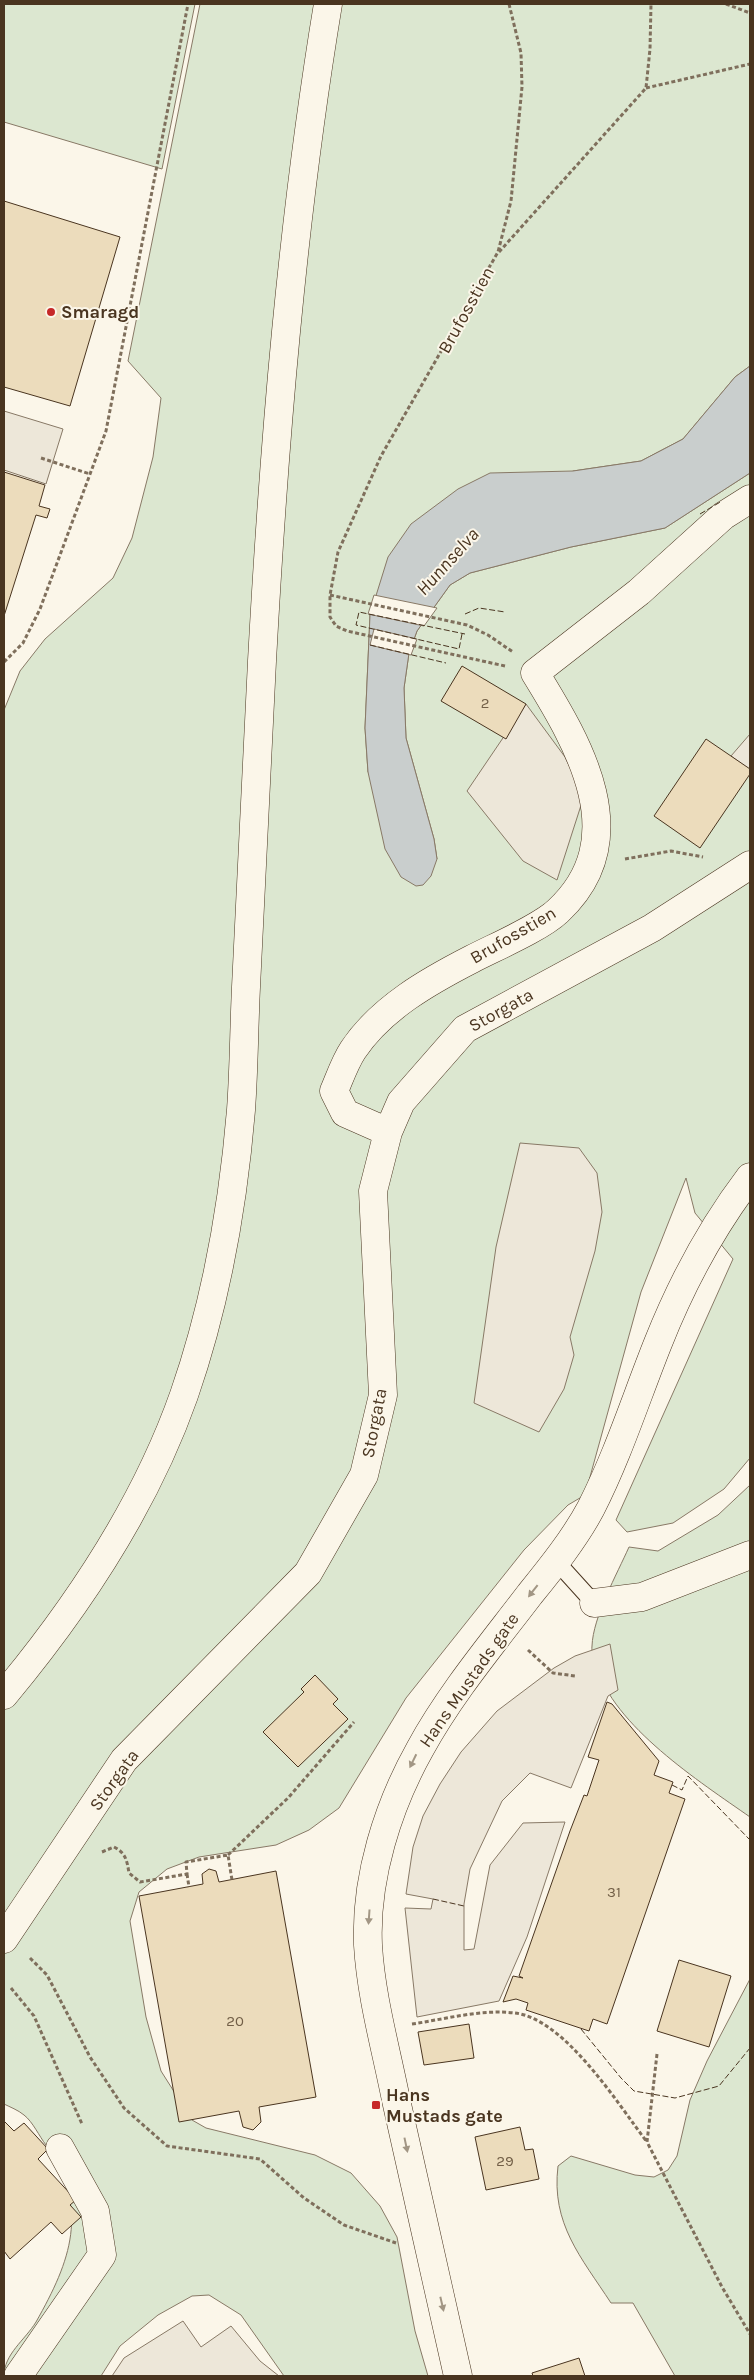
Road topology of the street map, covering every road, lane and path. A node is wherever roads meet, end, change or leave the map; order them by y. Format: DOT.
graph roads {
  1 [pos="188,4"];
  2 [pos="328,4"];
  3 [pos="509,4"];
  4 [pos="651,4"];
  5 [pos="726,4"];
  6 [pos="750,13"];
  7 [pos="750,64"];
  8 [pos="646,88"];
  9 [pos="498,252"];
  10 [pos="42,458"];
  11 [pos="90,474"];
  12 [pos="750,499"];
  13 [pos="330,595"];
  14 [pos="4,662"];
  15 [pos="535,673"];
  16 [pos="596,850"];
  17 [pos="704,857"];
  18 [pos="750,865"];
  19 [pos="388,1132"];
  20 [pos="750,1177"];
  21 [pos="750,1556"];
  22 [pos="556,1561"];
  23 [pos="594,1603"];
  24 [pos="510,1620"];
  25 [pos="576,1676"];
  26 [pos="4,1695"];
  27 [pos="354,1722"];
  28 [pos="99,1854"];
  29 [pos="228,1855"];
  30 [pos="187,1874"];
  31 [pos="232,1880"];
  32 [pos="189,1886"];
  33 [pos="5,1936"];
  34 [pos="25,1955"];
  35 [pos="453,2018"];
  36 [pos="657,2054"];
  37 [pos="647,2142"];
  38 [pos="60,2148"];
  39 [pos="403,2245"];
  40 [pos="750,2334"];
  41 [pos="18,2376"];
  42 [pos="458,2376"];
  1 -- 11 [label="path"];
  2 -- 26 [label="main road"];
  3 -- 9 [label="path, Brufosstien"];
  4 -- 8 [label="path"];
  5 -- 6 [label="path"];
  7 -- 8 [label="path"];
  8 -- 9 [label="path"];
  9 -- 13 [label="path, Brufosstien"];
  10 -- 11 [label="path"];
  11 -- 14 [label="path"];
  12 -- 15 [label="main road"];
  13 -- 15 [label="path"];
  13 -- 15 [label="path, Brufosstien"];
  15 -- 16 [label="main road, Brufosstien"];
  16 -- 17 [label="path"];
  16 -- 19 [label="main road, Brufosstien"];
  18 -- 19 [label="main road, Storgata"];
  19 -- 33 [label="main road, Storgata"];
  20 -- 22 [label="main road, Hans Mustads gate"];
  21 -- 23 [label="main road"];
  22 -- 23 [label="lane"];
  22 -- 24 [label="main road, Hans Mustads gate, one-way"];
  24 -- 25 [label="path"];
  24 -- 42 [label="main road, Hans Mustads gate, one-way"];
  27 -- 29 [label="path"];
  28 -- 30 [label="path"];
  29 -- 30 [label="path"];
  29 -- 31 [label="path"];
  30 -- 32 [label="path"];
  34 -- 39 [label="path"];
  35 -- 37 [label="path"];
  36 -- 37 [label="path"];
  37 -- 40 [label="path"];
  38 -- 41 [label="main road"];
}
